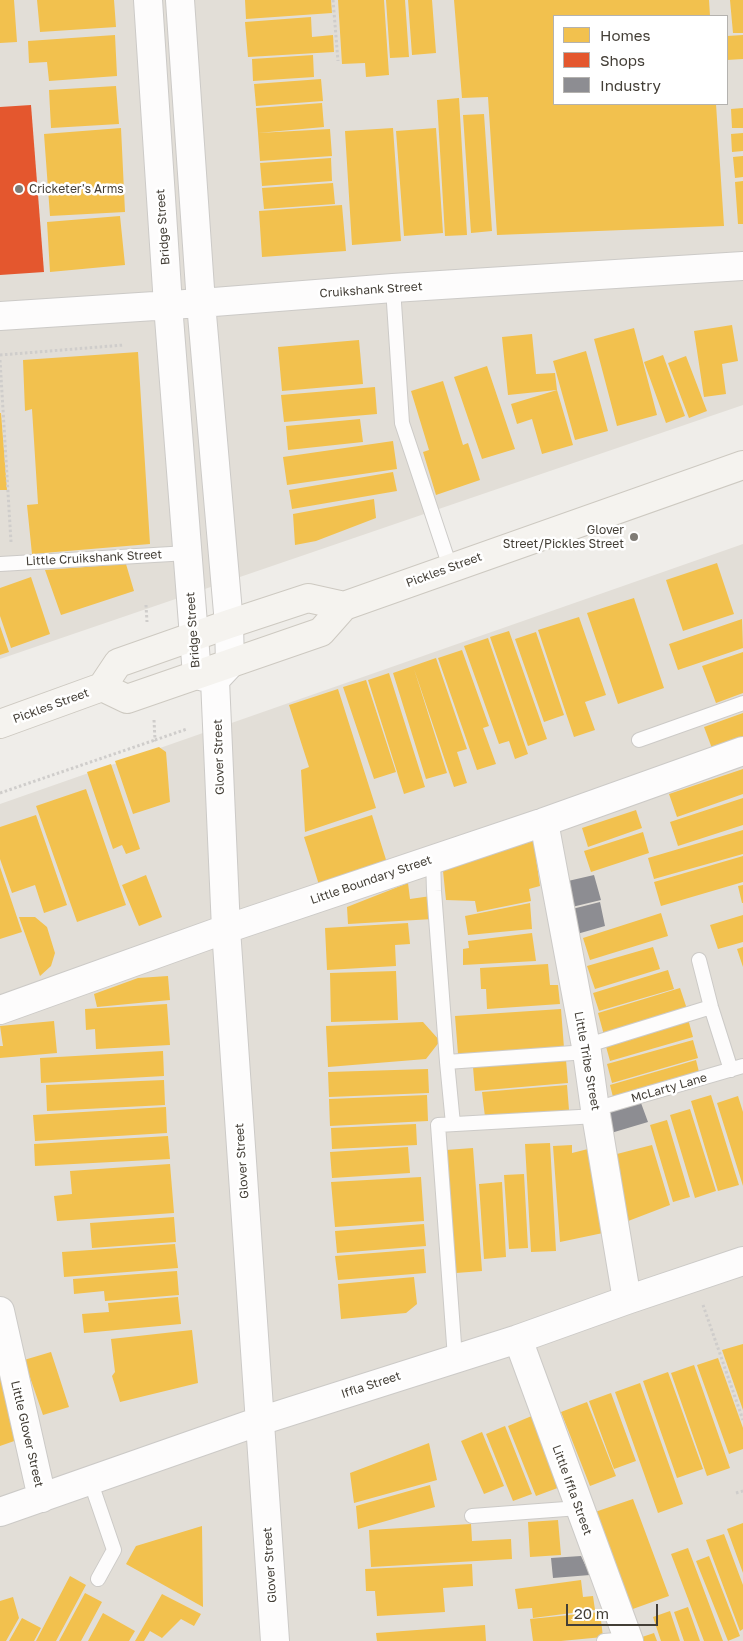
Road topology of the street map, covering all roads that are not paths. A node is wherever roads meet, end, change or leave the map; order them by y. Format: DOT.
graph roads {
  1 [pos="148,0"];
  2 [pos="180,0"];
  3 [pos="743,266"];
  4 [pos="393,288"];
  5 [pos="201,303"];
  6 [pos="168,305"];
  7 [pos="0,316"];
  8 [pos="743,465"];
  9 [pos="188,553"];
  10 [pos="6,563"];
  11 [pos="450,568"];
  12 [pos="344,606"];
  13 [pos="229,624"];
  14 [pos="193,637"];
  15 [pos="214,673"];
  16 [pos="102,687"];
  17 [pos="743,703"];
  18 [pos="0,724"];
  19 [pos="639,740"];
  20 [pos="743,751"];
  21 [pos="544,822"];
  22 [pos="434,859"];
  23 [pos="226,929"];
  24 [pos="699,960"];
  25 [pos="711,1006"];
  26 [pos="0,1010"];
  27 [pos="586,1049"];
  28 [pos="447,1062"];
  29 [pos="737,1068"];
  30 [pos="596,1113"];
  31 [pos="453,1124"];
  32 [pos="743,1261"];
  33 [pos="628,1300"];
  34 [pos="2,1327"];
  35 [pos="518,1339"];
  36 [pos="455,1358"];
  37 [pos="260,1421"];
  38 [pos="90,1480"];
  39 [pos="42,1498"];
  40 [pos="579,1508"];
  41 [pos="0,1512"];
  42 [pos="472,1516"];
  43 [pos="98,1579"];
  44 [pos="620,1640"];
  45 [pos="275,1641"];
  1 -- 6 [label="street, Bridge Street"];
  2 -- 5 [label="street"];
  3 -- 4 [label="street, Cruikshank Street"];
  4 -- 5 [label="street, Cruikshank Street"];
  4 -- 11 [label="lane"];
  5 -- 6 [label="street, Cruikshank Street"];
  5 -- 13 [label="street"];
  6 -- 7 [label="street, Cruikshank Street"];
  6 -- 9 [label="street, Bridge Street"];
  8 -- 11 [label="street, Pickles Street"];
  9 -- 10 [label="lane, Little Cruikshank Street"];
  9 -- 14 [label="street, Bridge Street"];
  11 -- 12 [label="street, Pickles Street"];
  12 -- 13 [label="street, Pickles Street"];
  12 -- 15 [label="street, Pickles Street"];
  13 -- 14 [label="street, Pickles Street"];
  13 -- 15 [label="street"];
  14 -- 15 [label="street, Bridge Street"];
  14 -- 16 [label="street, Pickles Street"];
  15 -- 16 [label="street, Pickles Street"];
  15 -- 23 [label="street, Glover Street"];
  16 -- 18 [label="street, Pickles Street"];
  17 -- 19 [label="lane"];
  20 -- 21 [label="street, Little Boundary Street"];
  21 -- 22 [label="street, Little Boundary Street"];
  21 -- 27 [label="street, Little Tribe Street"];
  22 -- 23 [label="street, Little Boundary Street"];
  22 -- 28 [label="lane"];
  23 -- 26 [label="street, Little Boundary Street"];
  23 -- 37 [label="street, Glover Street"];
  24 -- 25 [label="lane"];
  25 -- 27 [label="lane"];
  25 -- 29 [label="lane"];
  27 -- 28 [label="lane"];
  27 -- 30 [label="street, Little Tribe Street"];
  28 -- 31 [label="lane"];
  29 -- 30 [label="lane, McLarty Lane"];
  30 -- 31 [label="lane, McLarty Lane"];
  30 -- 33 [label="street, Little Tribe Street"];
  31 -- 36 [label="lane"];
  32 -- 33 [label="street, Iffla Street"];
  33 -- 35 [label="street, Iffla Street"];
  34 -- 39 [label="street, Little Glover Street"];
  35 -- 36 [label="street, Iffla Street"];
  35 -- 40 [label="street, Little Iffla Street"];
  36 -- 37 [label="street, Iffla Street"];
  37 -- 38 [label="street, Iffla Street"];
  37 -- 45 [label="street, Glover Street"];
  38 -- 39 [label="street, Iffla Street"];
  38 -- 43 [label="lane"];
  39 -- 41 [label="street, Iffla Street"];
  40 -- 42 [label="lane"];
  40 -- 44 [label="street, Little Iffla Street"];
}
